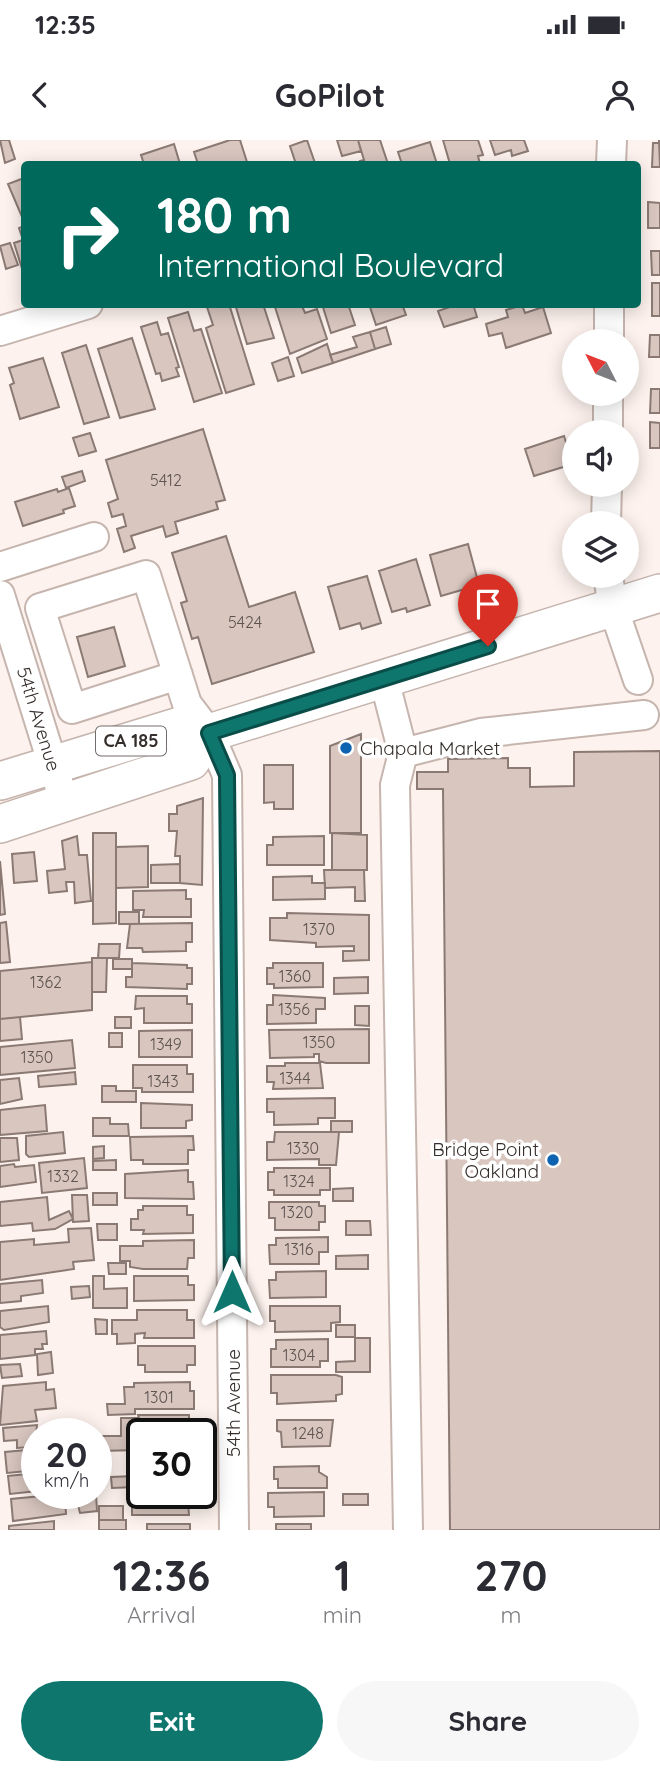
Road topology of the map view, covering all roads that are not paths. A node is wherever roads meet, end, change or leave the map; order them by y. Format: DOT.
graph roads {
  1 [pos="612,140"];
  2 [pos="611,161"];
  3 [pos="75,308"];
  4 [pos="609,308"];
  5 [pos="609,329"];
  6 [pos="0,331"];
  7 [pos="94,537"];
  8 [pos="0,567"];
  9 [pos="611,592"];
  10 [pos="660,593"];
  11 [pos="0,594"];
  12 [pos="178,675"];
  13 [pos="649,677"];
  14 [pos="384,679"];
  15 [pos="652,715"];
  16 [pos="209,733"];
  17 [pos="403,753"];
  18 [pos="52,765"];
  19 [pos="0,781"];
  20 [pos="65,804"];
  21 [pos="0,824"];
  22 [pos="234,1530"];
  23 [pos="408,1530"];
  1 -- 2 [label="street"];
  3 -- 6 [label="street"];
  4 -- 5 [label="street"];
  7 -- 8 [label="street"];
  9 -- 10 [label="main road, CA 185"];
  9 -- 13 [label="street"];
  9 -- 14 [label="main road, CA 185"];
  11 -- 18 [label="street, 54th Avenue"];
  12 -- 12 [label="street, 54th Avenue"];
  12 -- 16 [label="street, 54th Avenue"];
  13 -- 15 [label="street"];
  14 -- 16 [label="main road, CA 185"];
  14 -- 17 [label="street"];
  15 -- 17 [label="street"];
  16 -- 18 [label="main road, CA 185"];
  16 -- 20 [label="main road, CA 185"];
  16 -- 22 [label="street, 54th Avenue"];
  17 -- 23 [label="street"];
  18 -- 19 [label="main road, CA 185"];
  18 -- 20 [label="street, 54th Avenue"];
  20 -- 21 [label="main road, CA 185"];
}
